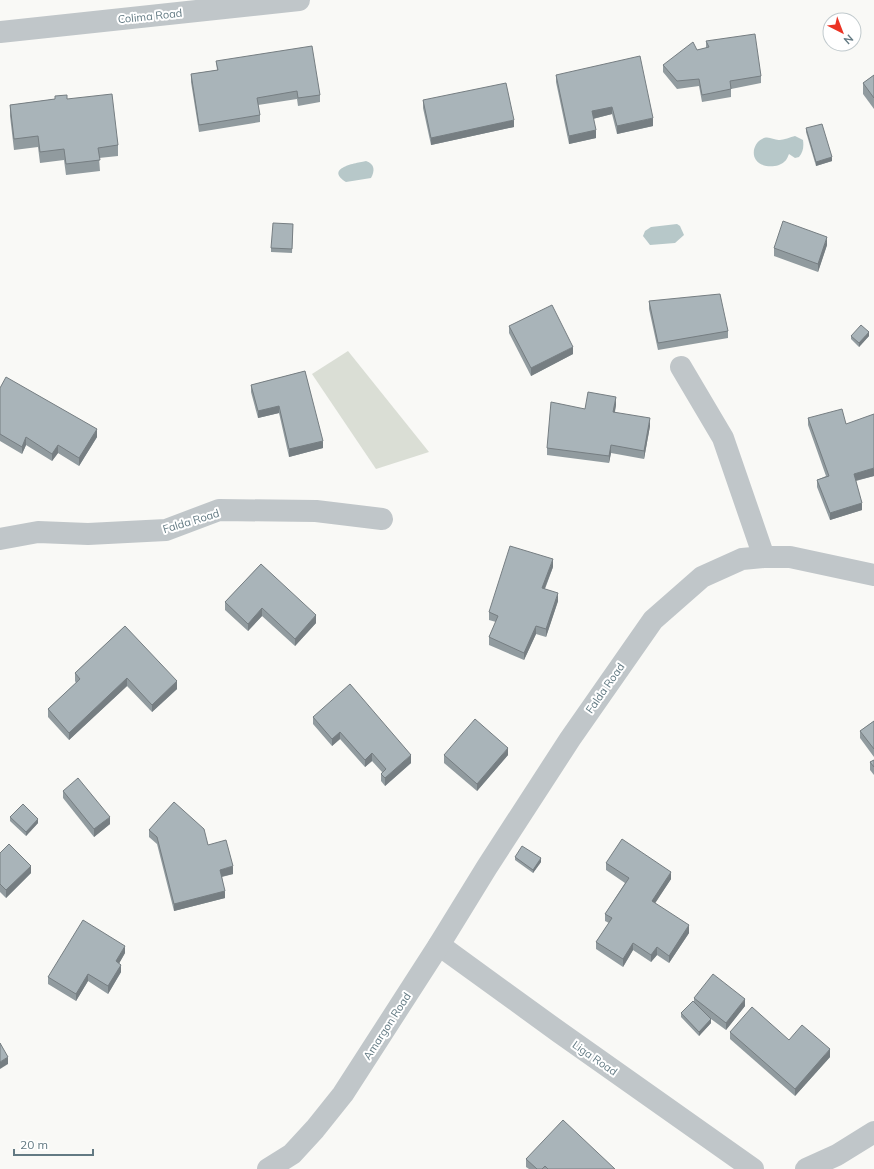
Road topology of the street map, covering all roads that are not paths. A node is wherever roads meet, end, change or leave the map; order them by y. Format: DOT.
graph roads {
  1 [pos="299,0"];
  2 [pos="0,32"];
  3 [pos="681,367"];
  4 [pos="382,519"];
  5 [pos="0,539"];
  6 [pos="764,557"];
  7 [pos="874,575"];
  8 [pos="487,867"];
  9 [pos="439,945"];
  10 [pos="874,1132"];
  11 [pos="268,1169"];
  12 [pos="753,1169"];
  13 [pos="806,1169"];
  1 -- 2 [label="street, Colima Road"];
  3 -- 6 [label="street"];
  4 -- 5 [label="street, Falda Road"];
  6 -- 7 [label="street, Falda Road"];
  6 -- 8 [label="street, Falda Road"];
  8 -- 9 [label="street, Amargon Road"];
  9 -- 11 [label="street, Amargon Road"];
  9 -- 12 [label="street, Liga Road"];
  10 -- 13 [label="street"];
}
